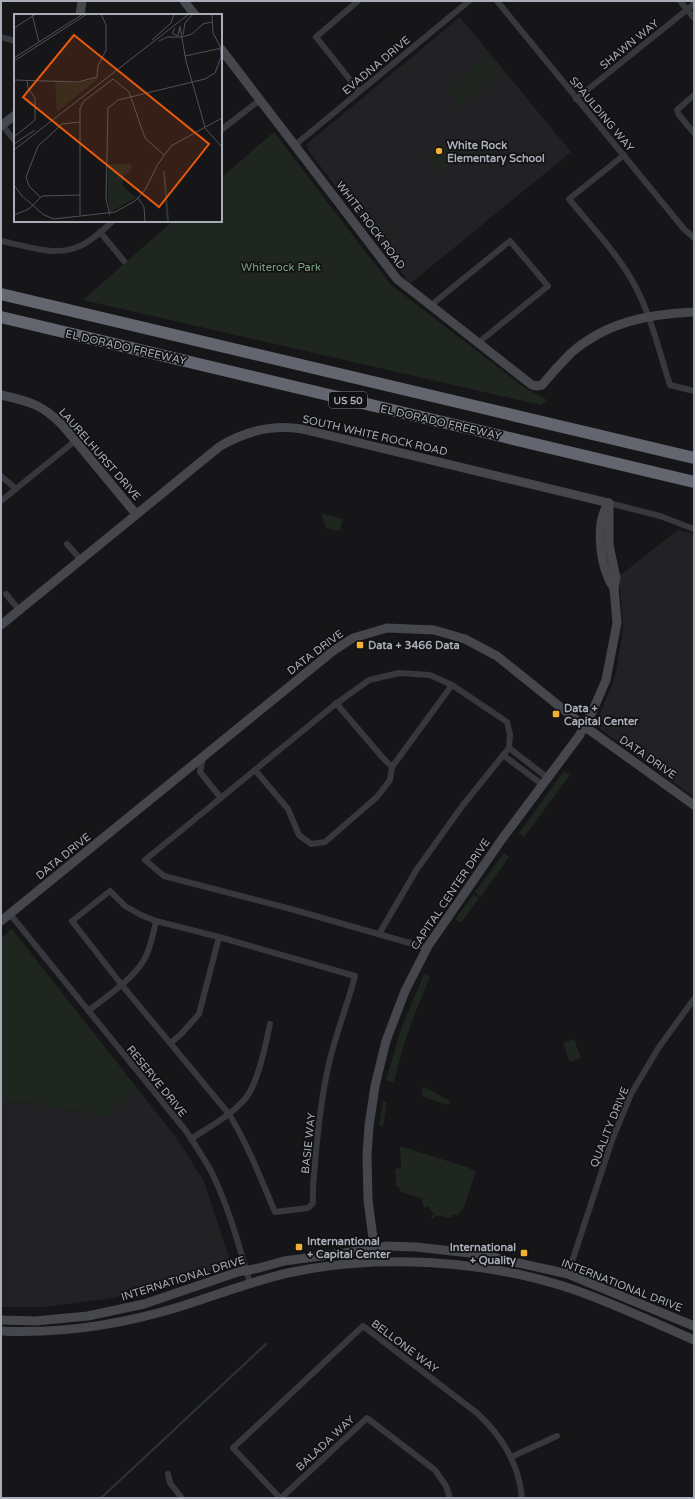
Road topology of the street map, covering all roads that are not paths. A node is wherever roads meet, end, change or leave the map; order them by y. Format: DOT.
graph roads {
  1 [pos="82,1"];
  2 [pos="184,1"];
  3 [pos="358,1"];
  4 [pos="469,1"];
  5 [pos="497,1"];
  6 [pos="680,1"];
  7 [pos="694,4"];
  8 [pos="687,10"];
  9 [pos="80,14"];
  10 [pos="194,14"];
  11 [pos="694,18"];
  12 [pos="1,37"];
  13 [pos="14,41"];
  14 [pos="222,50"];
  15 [pos="359,91"];
  16 [pos="694,94"];
  17 [pos="576,99"];
  18 [pos="260,100"];
  19 [pos="14,116"];
  20 [pos="1,126"];
  21 [pos="222,129"];
  22 [pos="694,133"];
  23 [pos="14,140"];
  24 [pos="295,145"];
  25 [pos="624,155"];
  26 [pos="112,222"];
  27 [pos="100,232"];
  28 [pos="694,238"];
  29 [pos="1,240"];
  30 [pos="124,261"];
  31 [pos="1,294"];
  32 [pos="431,306"];
  33 [pos="694,312"];
  34 [pos="648,316"];
  35 [pos="1,317"];
  36 [pos="478,344"];
  37 [pos="694,391"];
  38 [pos="1,394"];
  39 [pos="75,441"];
  40 [pos="694,458"];
  41 [pos="1,476"];
  42 [pos="694,482"];
  43 [pos="16,489"];
  44 [pos="1,501"];
  45 [pos="609,503"];
  46 [pos="136,514"];
  47 [pos="694,529"];
  48 [pos="67,544"];
  49 [pos="81,560"];
  50 [pos="6,594"];
  51 [pos="19,610"];
  52 [pos="1,625"];
  53 [pos="452,685"];
  54 [pos="336,703"];
  55 [pos="584,726"];
  56 [pos="509,748"];
  57 [pos="503,755"];
  58 [pos="203,758"];
  59 [pos="392,766"];
  60 [pos="255,770"];
  61 [pos="545,781"];
  62 [pos="221,798"];
  63 [pos="694,805"];
  64 [pos="10,914"];
  65 [pos="1,921"];
  66 [pos="156,921"];
  67 [pos="379,934"];
  68 [pos="219,937"];
  69 [pos="427,948"];
  70 [pos="121,984"];
  71 [pos="694,999"];
  72 [pos="88,1011"];
  73 [pos="270,1024"];
  74 [pos="171,1043"];
  75 [pos="229,1114"];
  76 [pos="191,1139"];
  77 [pos="374,1249"];
  78 [pos="376,1261"];
  79 [pos="478,1267"];
  80 [pos="246,1271"];
  81 [pos="568,1274"];
  82 [pos="250,1283"];
  83 [pos="568,1288"];
  84 [pos="635,1302"];
  85 [pos="1,1320"];
  86 [pos="694,1326"];
  87 [pos="1,1331"];
  88 [pos="694,1340"];
  89 [pos="557,1436"];
  90 [pos="511,1457"];
  91 [pos="168,1474"];
  92 [pos="181,1498"];
  93 [pos="281,1498"];
  94 [pos="450,1498"];
  95 [pos="522,1498"];
  1 -- 9 [label="street"];
  2 -- 10 [label="street"];
  3 -- 15 [label="street"];
  4 -- 15 [label="street, EVADNA DRIVE"];
  5 -- 17 [label="street, SPAULDING WAY"];
  6 -- 8 [label="street"];
  7 -- 8 [label="street, SHAWN WAY"];
  8 -- 11 [label="street"];
  8 -- 17 [label="street, SHAWN WAY"];
  12 -- 13 [label="street"];
  14 -- 18 [label="street, WHITE ROCK ROAD"];
  15 -- 24 [label="street, EVADNA DRIVE"];
  16 -- 22 [label="street"];
  17 -- 25 [label="street, SPAULDING WAY"];
  18 -- 21 [label="street"];
  18 -- 24 [label="street, WHITE ROCK ROAD"];
  19 -- 20 [label="street"];
  20 -- 23 [label="street"];
  24 -- 32 [label="street, WHITE ROCK ROAD"];
  25 -- 28 [label="street, SPAULDING WAY"];
  25 -- 34 [label="street"];
  26 -- 27 [label="street"];
  27 -- 29 [label="street"];
  27 -- 30 [label="street"];
  31 -- 40 [label="highway, EL DORADO FREEWAY / US 50"];
  32 -- 36 [label="street, WHITE ROCK ROAD"];
  32 -- 36 [label="street"];
  33 -- 34 [label="street"];
  34 -- 36 [label="street, WHITE ROCK ROAD"];
  34 -- 37 [label="street"];
  35 -- 42 [label="highway, EL DORADO FREEWAY / US 50"];
  38 -- 39 [label="street, LAURELHURST DRIVE"];
  39 -- 43 [label="street"];
  39 -- 46 [label="street, LAURELHURST DRIVE"];
  41 -- 43 [label="street"];
  43 -- 44 [label="street"];
  45 -- 46 [label="street, SOUTH WHITE ROCK ROAD"];
  45 -- 47 [label="street"];
  45 -- 55 [label="street, CAPITAL CENTER DRIVE"];
  46 -- 49 [label="street, SOUTH WHITE ROCK ROAD"];
  48 -- 49 [label="street"];
  49 -- 51 [label="street, SOUTH WHITE ROCK ROAD"];
  50 -- 51 [label="street"];
  51 -- 52 [label="street, SOUTH WHITE ROCK ROAD"];
  53 -- 54 [label="street"];
  53 -- 56 [label="street"];
  53 -- 59 [label="street"];
  54 -- 59 [label="street"];
  54 -- 60 [label="street"];
  55 -- 58 [label="street, DATA DRIVE"];
  55 -- 61 [label="street, CAPITAL CENTER DRIVE"];
  55 -- 63 [label="street, DATA DRIVE"];
  56 -- 57 [label="street"];
  56 -- 61 [label="street"];
  57 -- 61 [label="street"];
  57 -- 67 [label="street"];
  58 -- 62 [label="street"];
  58 -- 64 [label="street, DATA DRIVE"];
  59 -- 60 [label="street"];
  60 -- 62 [label="street"];
  61 -- 69 [label="street, CAPITAL CENTER DRIVE"];
  62 -- 67 [label="street"];
  64 -- 65 [label="street, DATA DRIVE"];
  64 -- 72 [label="street, RESERVE DRIVE"];
  66 -- 68 [label="street, BASIE WAY"];
  66 -- 70 [label="street"];
  66 -- 70 [label="street, BASIE WAY"];
  67 -- 69 [label="street"];
  68 -- 74 [label="street"];
  68 -- 75 [label="street, BASIE WAY"];
  69 -- 77 [label="street, CAPITAL CENTER DRIVE"];
  70 -- 72 [label="street"];
  70 -- 74 [label="street, BASIE WAY"];
  71 -- 81 [label="street, QUALITY DRIVE"];
  72 -- 76 [label="street, RESERVE DRIVE"];
  73 -- 75 [label="street"];
  74 -- 75 [label="street, BASIE WAY"];
  75 -- 76 [label="street"];
  76 -- 80 [label="street, RESERVE DRIVE"];
  77 -- 78 [label="street, CAPITAL CENTER DRIVE"];
  77 -- 80 [label="street, INTERNATIONAL DRIVE"];
  77 -- 81 [label="street, INTERNATIONAL DRIVE"];
  78 -- 79 [label="street, INTERNATIONAL DRIVE"];
  78 -- 82 [label="street, INTERNATIONAL DRIVE"];
  79 -- 81 [label="street"];
  79 -- 83 [label="street, INTERNATIONAL DRIVE"];
  80 -- 82 [label="street, RESERVE DRIVE"];
  80 -- 85 [label="street, INTERNATIONAL DRIVE"];
  81 -- 84 [label="street, INTERNATIONAL DRIVE"];
  82 -- 87 [label="street, INTERNATIONAL DRIVE"];
  83 -- 84 [label="street"];
  83 -- 88 [label="street, INTERNATIONAL DRIVE"];
  84 -- 86 [label="street, INTERNATIONAL DRIVE"];
  89 -- 90 [label="street"];
  90 -- 93 [label="street, BELLONE WAY"];
  90 -- 95 [label="street, BELLONE WAY"];
  91 -- 92 [label="street"];
  93 -- 94 [label="street, BALADA WAY"];
}
